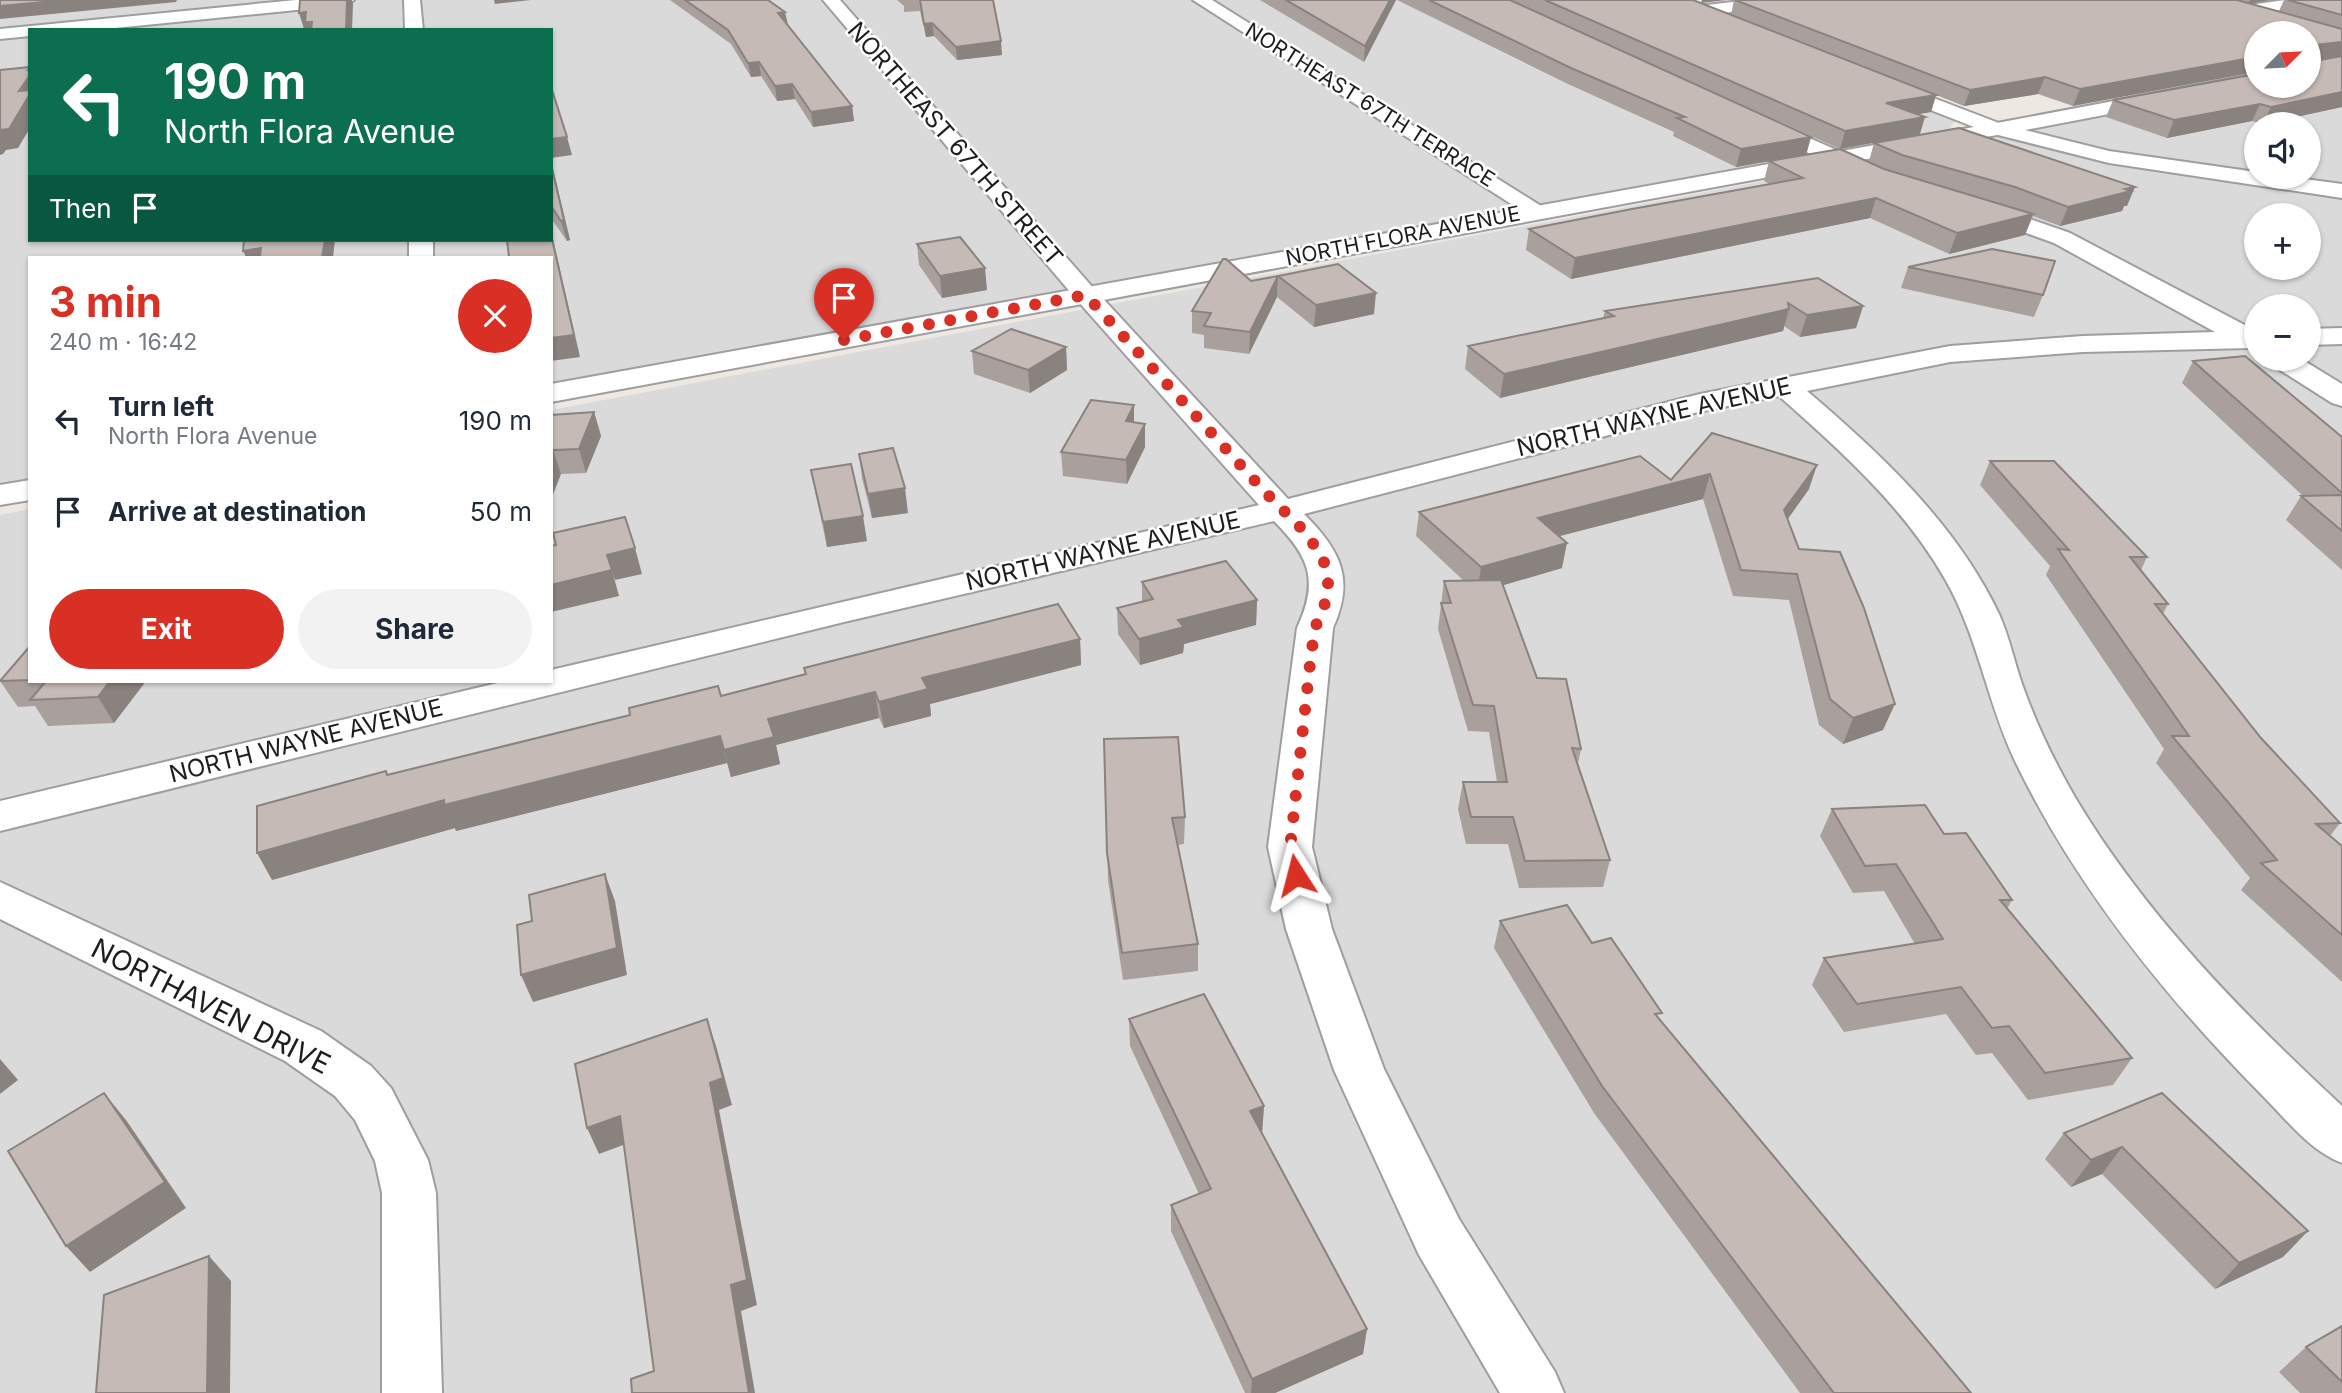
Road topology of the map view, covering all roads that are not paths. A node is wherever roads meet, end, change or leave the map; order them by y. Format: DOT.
graph roads {
  1 [pos="346,0"];
  2 [pos="412,0"];
  3 [pos="831,0"];
  4 [pos="1201,0"];
  5 [pos="1790,0"];
  6 [pos="2320,0"];
  7 [pos="1680,4"];
  8 [pos="1698,11"];
  9 [pos="2277,21"];
  10 [pos="1736,26"];
  11 [pos="60,28"];
  12 [pos="414,28"];
  13 [pos="28,31"];
  14 [pos="0,34"];
  15 [pos="1863,76"];
  16 [pos="2244,82"];
  17 [pos="1745,115"];
  18 [pos="1997,129"];
  19 [pos="1837,157"];
  20 [pos="1887,181"];
  21 [pos="2342,191"];
  22 [pos="1964,204"];
  23 [pos="1538,211"];
  24 [pos="1086,295"];
  25 [pos="2244,335"];
  26 [pos="2342,336"];
  27 [pos="2321,337"];
  28 [pos="2244,340"];
  29 [pos="2301,371"];
  30 [pos="1784,386"];
  31 [pos="553,393"];
  32 [pos="2342,397"];
  33 [pos="28,490"];
  34 [pos="0,495"];
  35 [pos="1281,510"];
  36 [pos="553,682"];
  37 [pos="548,683"];
  38 [pos="0,816"];
  39 [pos="0,899"];
  40 [pos="2342,1140"];
  41 [pos="412,1393"];
  42 [pos="1534,1393"];
  1 -- 11 [label="street"];
  2 -- 12 [label="street"];
  3 -- 24 [label="street, NORTHEAST 67TH STREET"];
  4 -- 23 [label="street, NORTHEAST 67TH TERRACE"];
  5 -- 8 [label="street"];
  6 -- 9 [label="street"];
  7 -- 8 [label="street"];
  8 -- 10 [label="street"];
  13 -- 14 [label="street"];
  15 -- 18 [label="street"];
  16 -- 18 [label="street, NORTH FLORA AVENUE"];
  17 -- 19 [label="street"];
  18 -- 19 [label="street, NORTH FLORA AVENUE"];
  18 -- 21 [label="street"];
  19 -- 20 [label="street"];
  19 -- 23 [label="street, NORTH FLORA AVENUE"];
  22 -- 25 [label="street"];
  23 -- 24 [label="street, NORTH FLORA AVENUE"];
  24 -- 31 [label="street, NORTH FLORA AVENUE"];
  24 -- 35 [label="street, NORTHEAST 67TH STREET"];
  26 -- 27 [label="street"];
  28 -- 30 [label="street, NORTH WAYNE AVENUE"];
  29 -- 32 [label="street"];
  30 -- 35 [label="street, NORTH WAYNE AVENUE"];
  30 -- 40 [label="street"];
  33 -- 34 [label="street"];
  35 -- 36 [label="street, NORTH WAYNE AVENUE"];
  35 -- 42 [label="street, NORTHEAST 67TH STREET"];
  37 -- 38 [label="street, NORTH WAYNE AVENUE"];
  39 -- 41 [label="street, NORTHAVEN DRIVE"];
}
